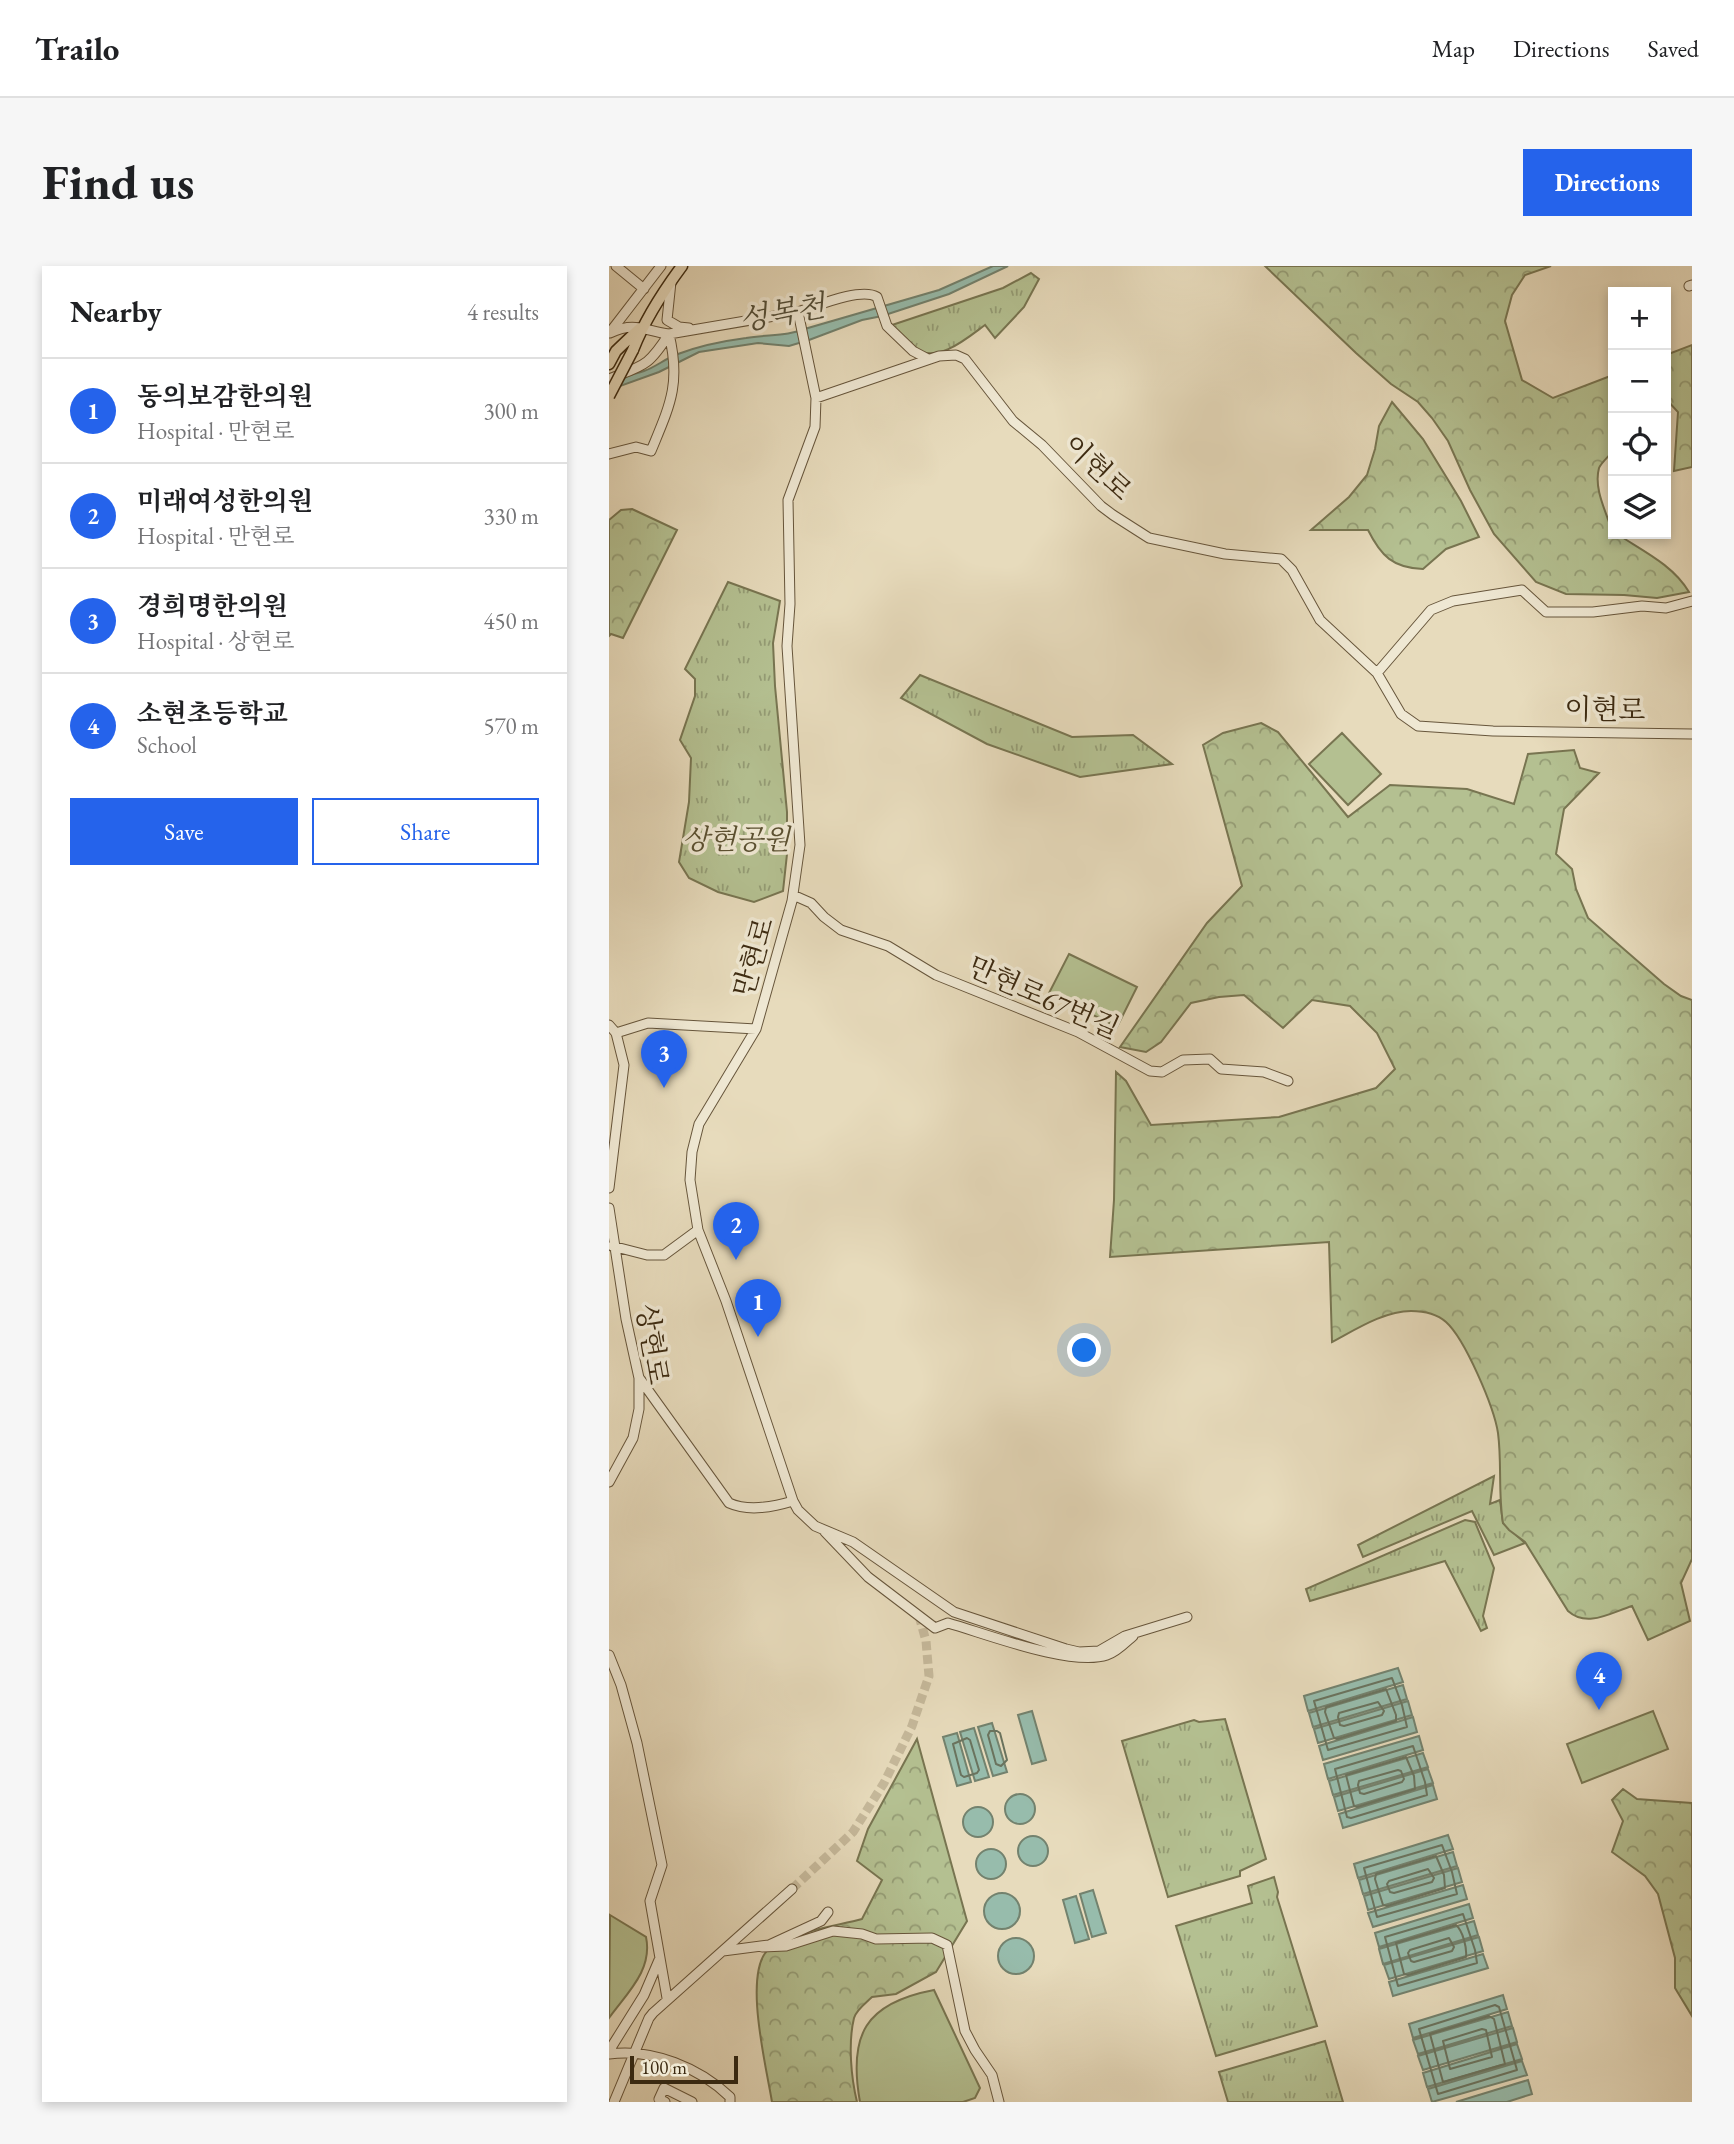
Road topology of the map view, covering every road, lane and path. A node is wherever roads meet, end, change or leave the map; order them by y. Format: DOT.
graph roads {
  1 [pos="616,266"];
  2 [pos="661,266"];
  3 [pos="682,266"];
  4 [pos="671,280"];
  5 [pos="644,289"];
  6 [pos="625,313"];
  7 [pos="799,316"];
  8 [pos="609,322"];
  9 [pos="642,326"];
  10 [pos="708,328"];
  11 [pos="610,334"];
  12 [pos="669,334"];
  13 [pos="928,359"];
  14 [pos="609,364"];
  15 [pos="609,379"];
  16 [pos="609,396"];
  17 [pos="816,398"];
  18 [pos="609,454"];
  19 [pos="1692,601"];
  20 [pos="1377,673"];
  21 [pos="1692,734"];
  22 [pos="793,895"];
  23 [pos="613,1029"];
  24 [pos="756,1029"];
  25 [pos="1288,1081"];
  26 [pos="609,1188"];
  27 [pos="609,1208"];
  28 [pos="698,1230"];
  29 [pos="611,1246"];
  30 [pos="639,1378"];
  31 [pos="609,1482"];
  32 [pos="793,1501"];
  33 [pos="824,1531"];
  34 [pos="1187,1617"];
  35 [pos="1138,1632"];
  36 [pos="609,1655"];
  37 [pos="792,1889"];
  38 [pos="828,1912"];
  39 [pos="762,1947"];
  40 [pos="723,1951"];
  41 [pos="660,1958"];
  42 [pos="667,1998"];
  43 [pos="609,2052"];
  44 [pos="636,2052"];
  45 [pos="614,2102"];
  46 [pos="665,2102"];
  47 [pos="692,2102"];
  48 [pos="730,2102"];
  49 [pos="999,2102"];
  1 -- 5 [label="street"];
  2 -- 5 [label="street"];
  3 -- 4 [label="main road"];
  4 -- 9 [label="main road"];
  4 -- 10 [label="street"];
  5 -- 6 [label="street"];
  6 -- 8 [label="street"];
  6 -- 11 [label="street"];
  7 -- 10 [label="street"];
  7 -- 13 [label="street"];
  7 -- 17 [label="street, 만현로"];
  9 -- 11 [label="street"];
  9 -- 12 [label="street"];
  9 -- 14 [label="main road"];
  9 -- 16 [label="main road, bridge"];
  10 -- 12 [label="street"];
  12 -- 15 [label="street"];
  12 -- 18 [label="street"];
  13 -- 17 [label="street, 이현로"];
  13 -- 20 [label="street, 이현로"];
  17 -- 22 [label="street, 만현로"];
  19 -- 20 [label="street"];
  20 -- 21 [label="street, 이현로"];
  22 -- 24 [label="street, 만현로"];
  22 -- 25 [label="street, 만현로67번길"];
  23 -- 24 [label="street"];
  23 -- 26 [label="street"];
  24 -- 28 [label="street, 만현로"];
  27 -- 29 [label="street, 상현로"];
  28 -- 29 [label="street"];
  28 -- 32 [label="street, 만현로"];
  29 -- 30 [label="street, 상현로"];
  30 -- 31 [label="street, 상현로"];
  30 -- 32 [label="street"];
  32 -- 33 [label="street, 만현로"];
  33 -- 35 [label="street"];
  33 -- 35 [label="street"];
  34 -- 35 [label="street"];
  36 -- 41 [label="street"];
  37 -- 40 [label="street"];
  38 -- 39 [label="street"];
  39 -- 40 [label="street"];
  39 -- 49 [label="street"];
  40 -- 42 [label="street"];
  41 -- 42 [label="street"];
  41 -- 43 [label="street"];
  42 -- 44 [label="street"];
  43 -- 44 [label="street"];
  44 -- 45 [label="street"];
  44 -- 48 [label="street"];
  46 -- 47 [label="street"];
}
